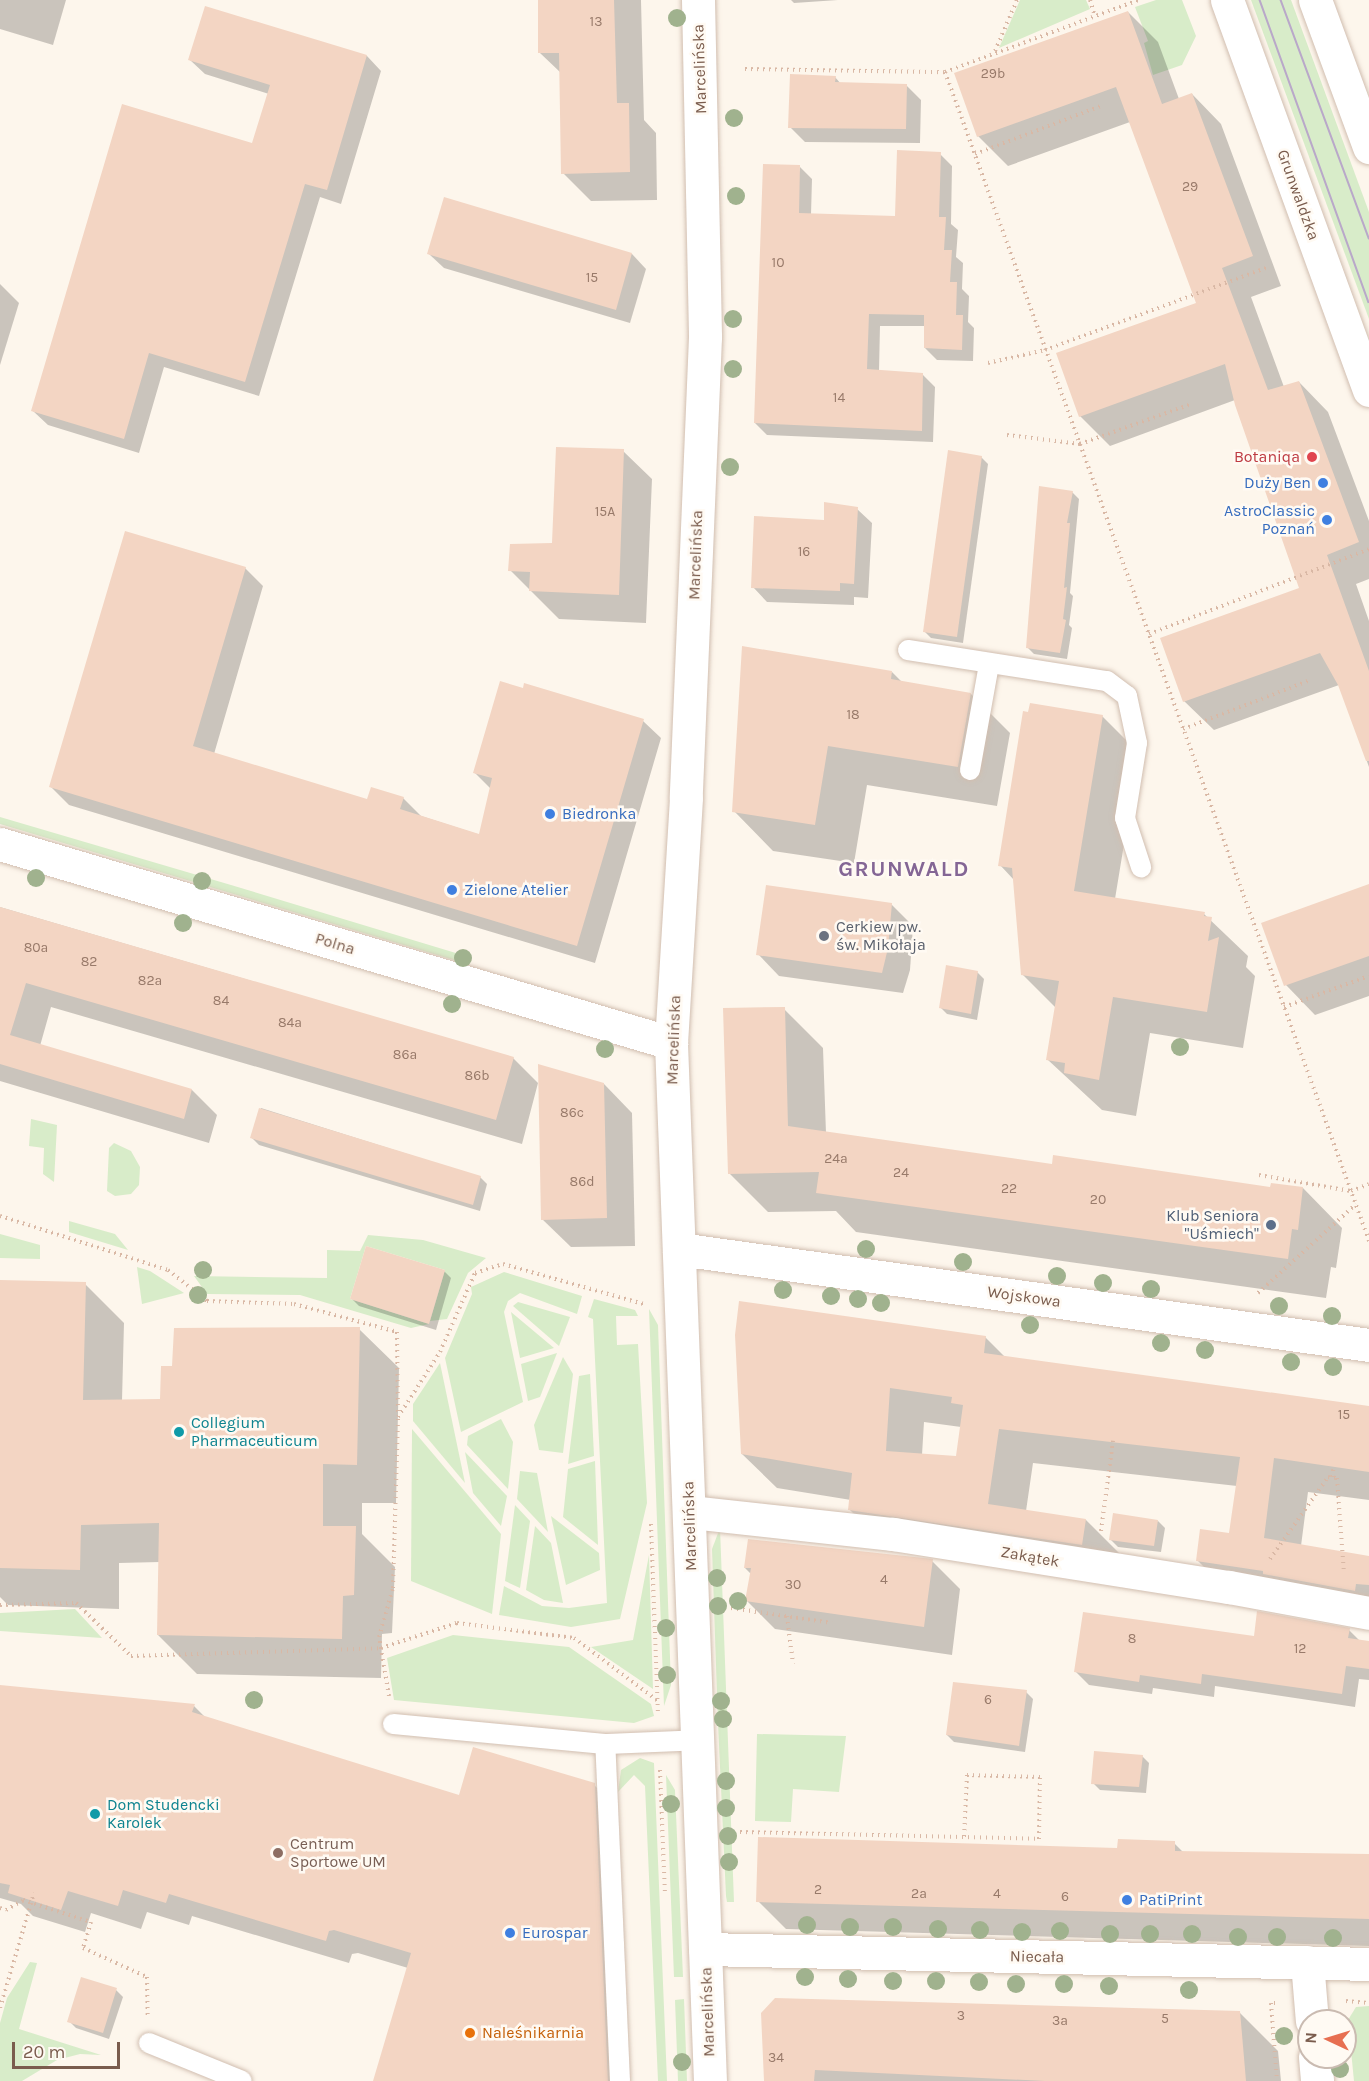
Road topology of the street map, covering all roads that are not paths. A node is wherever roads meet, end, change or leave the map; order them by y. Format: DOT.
graph roads {
  1 [pos="698,0"];
  2 [pos="1227,0"];
  3 [pos="1315,0"];
  4 [pos="1369,147"];
  5 [pos="1369,390"];
  6 [pos="908,650"];
  7 [pos="989,664"];
  8 [pos="970,770"];
  9 [pos="0,844"];
  10 [pos="1141,867"];
  11 [pos="671,1043"];
  12 [pos="678,1249"];
  13 [pos="1369,1345"];
  14 [pos="690,1512"];
  15 [pos="1354,1610"];
  16 [pos="393,1724"];
  17 [pos="699,1740"];
  18 [pos="605,1744"];
  19 [pos="705,1949"];
  20 [pos="1307,1962"];
  21 [pos="1369,1964"];
  22 [pos="1311,2009"];
  23 [pos="149,2043"];
  24 [pos="242,2081"];
  25 [pos="620,2081"];
  26 [pos="710,2081"];
  1 -- 11 [label="street, Marcelińska"];
  2 -- 5 [label="street, Grunwaldzka"];
  3 -- 4 [label="street"];
  6 -- 7 [label="lane"];
  7 -- 8 [label="lane"];
  7 -- 10 [label="lane"];
  9 -- 11 [label="street, Polna"];
  11 -- 12 [label="street, Marcelińska"];
  12 -- 13 [label="street, Wojskowa"];
  12 -- 14 [label="street, Marcelińska"];
  14 -- 15 [label="street, Zakątek"];
  14 -- 17 [label="street, Marcelińska"];
  16 -- 18 [label="lane"];
  17 -- 18 [label="lane"];
  17 -- 19 [label="street, Marcelińska"];
  18 -- 25 [label="lane"];
  19 -- 20 [label="street, Niecała"];
  19 -- 26 [label="street, Marcelińska"];
  20 -- 21 [label="street, Niecała"];
  20 -- 22 [label="street"];
  23 -- 24 [label="lane"];
}
